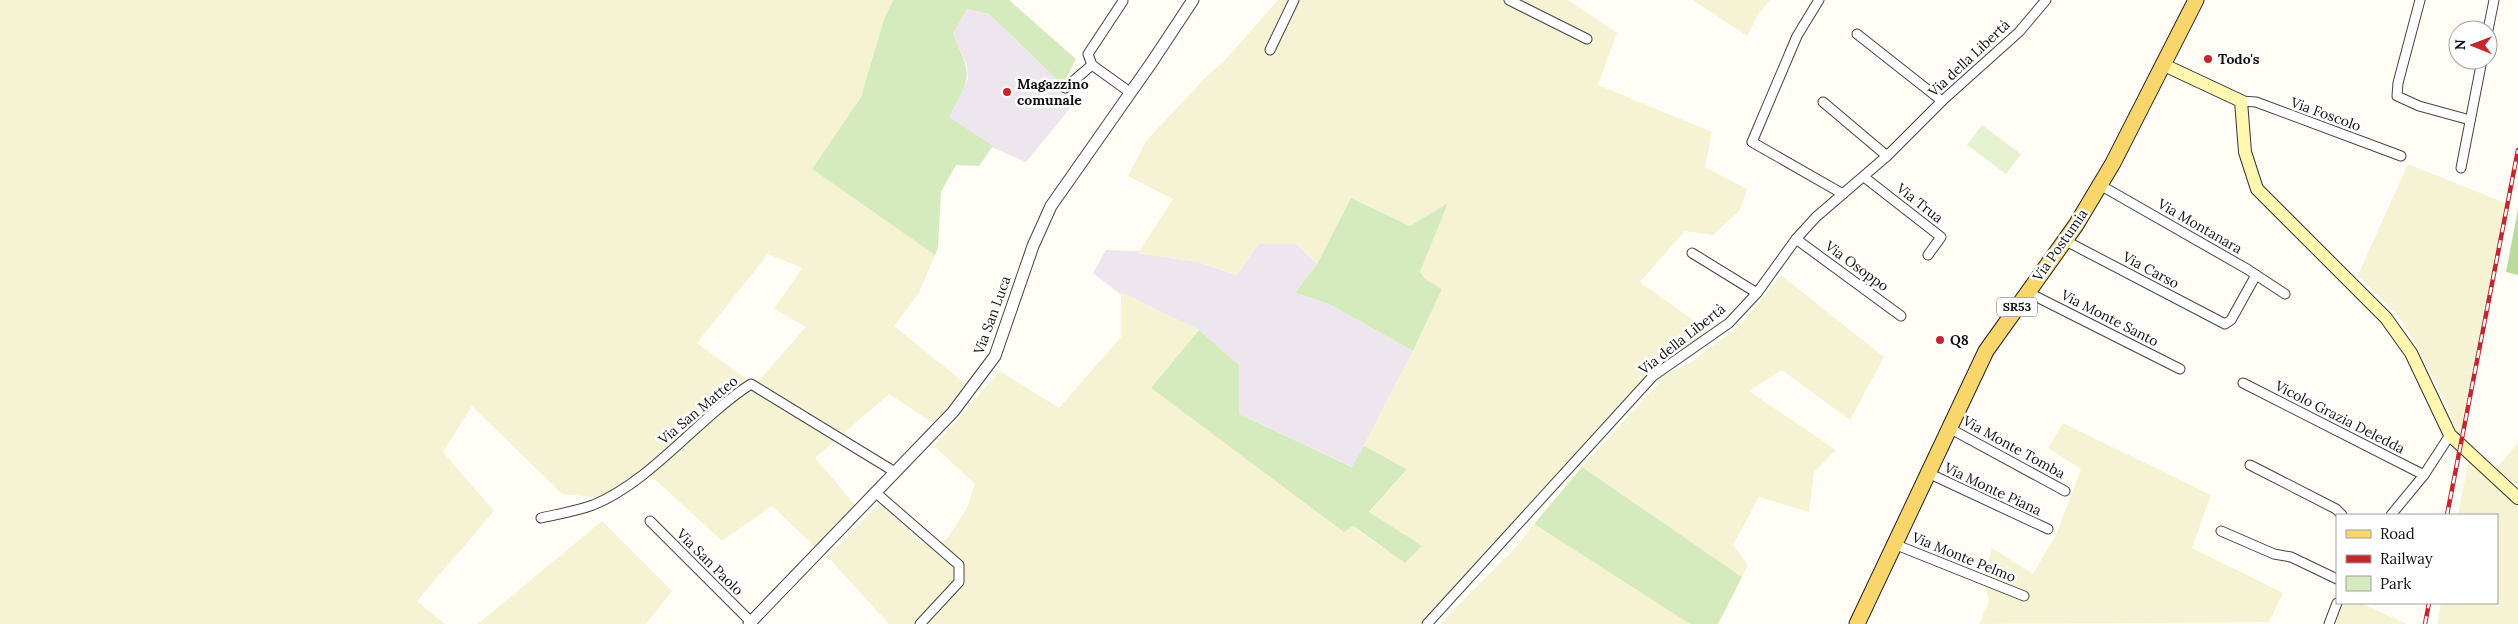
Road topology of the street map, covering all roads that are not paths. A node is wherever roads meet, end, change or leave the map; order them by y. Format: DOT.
graph roads {
  1 [pos="1192,0"];
  2 [pos="1294,0"];
  3 [pos="1509,0"];
  4 [pos="1819,0"];
  5 [pos="2046,0"];
  6 [pos="2196,0"];
  7 [pos="2420,0"];
  8 [pos="2494,0"];
  9 [pos="1123,1"];
  10 [pos="2490,20"];
  11 [pos="1857,34"];
  12 [pos="1587,39"];
  13 [pos="1270,50"];
  14 [pos="1092,65"];
  15 [pos="2164,65"];
  16 [pos="2480,70"];
  17 [pos="1065,88"];
  18 [pos="1131,93"];
  19 [pos="1942,101"];
  20 [pos="2241,101"];
  21 [pos="1822,102"];
  22 [pos="2470,120"];
  23 [pos="1888,156"];
  24 [pos="2401,156"];
  25 [pos="2461,168"];
  26 [pos="1864,177"];
  27 [pos="2100,185"];
  28 [pos="1843,194"];
  29 [pos="1796,239"];
  30 [pos="2064,240"];
  31 [pos="1692,253"];
  32 [pos="1928,255"];
  33 [pos="2256,275"];
  34 [pos="2027,292"];
  35 [pos="1757,293"];
  36 [pos="2285,294"];
  37 [pos="1901,316"];
  38 [pos="2180,369"];
  39 [pos="2243,383"];
  40 [pos="1949,428"];
  41 [pos="2450,435"];
  42 [pos="2250,466"];
  43 [pos="896,472"];
  44 [pos="1928,473"];
  45 [pos="2424,475"];
  46 [pos="2065,491"];
  47 [pos="875,492"];
  48 [pos="2518,498"];
  49 [pos="2341,514"];
  50 [pos="2392,514"];
  51 [pos="541,518"];
  52 [pos="650,521"];
  53 [pos="2048,529"];
  54 [pos="2221,531"];
  55 [pos="1894,544"];
  56 [pos="2336,579"];
  57 [pos="2024,596"];
  58 [pos="2337,604"];
  59 [pos="750,623"];
  60 [pos="920,624"];
  61 [pos="1427,624"];
  62 [pos="1858,624"];
  63 [pos="2328,624"];
  1 -- 18 [label="street, Via San Luca"];
  2 -- 13 [label="street"];
  3 -- 12 [label="street"];
  4 -- 28 [label="street"];
  5 -- 19 [label="street, Via della Libertà"];
  6 -- 15 [label="main road, Via Postumia / SR53"];
  7 -- 22 [label="street"];
  8 -- 10 [label="street"];
  9 -- 14 [label="street"];
  11 -- 19 [label="street"];
  14 -- 17 [label="street"];
  14 -- 18 [label="street"];
  15 -- 20 [label="main road"];
  15 -- 27 [label="main road, Via Postumia / SR53"];
  16 -- 22 [label="street"];
  18 -- 43 [label="street, Via San Luca"];
  19 -- 23 [label="street, Via della Libertà"];
  20 -- 24 [label="street, Via Foscolo"];
  20 -- 41 [label="main road"];
  21 -- 23 [label="street"];
  22 -- 25 [label="street"];
  23 -- 26 [label="street, Via della Libertà"];
  26 -- 28 [label="street, Via della Libertà"];
  26 -- 32 [label="street, Via Trua"];
  27 -- 30 [label="main road, Via Postumia / SR53"];
  27 -- 33 [label="street, Via Montanara"];
  28 -- 29 [label="street, Via della Libertà"];
  29 -- 35 [label="street, Via della Libertà"];
  29 -- 37 [label="street, Via Osoppo"];
  30 -- 33 [label="street, Via Carso"];
  30 -- 34 [label="main road, Via Postumia / SR53"];
  31 -- 35 [label="street"];
  33 -- 36 [label="street, Via Montanara"];
  34 -- 38 [label="street, Via Monte Santo"];
  34 -- 40 [label="main road, Via Postumia / SR53"];
  35 -- 61 [label="street, Via della Libertà"];
  39 -- 45 [label="street, Vicolo Grazia Deledda"];
  40 -- 44 [label="main road, Via Postumia / SR53"];
  40 -- 46 [label="street, Via Monte Tomba"];
  41 -- 45 [label="street"];
  41 -- 48 [label="main road"];
  42 -- 49 [label="street"];
  43 -- 47 [label="street, Via San Luca"];
  43 -- 51 [label="street, Via San Matteo"];
  44 -- 53 [label="street, Via Monte Piana"];
  44 -- 55 [label="main road, Via Postumia / SR53"];
  45 -- 50 [label="street"];
  47 -- 59 [label="street, Via San Luca"];
  47 -- 60 [label="street"];
  52 -- 59 [label="street, Via San Paolo"];
  54 -- 56 [label="street"];
  55 -- 57 [label="street, Via Monte Pelmo"];
  55 -- 62 [label="main road, Via Postumia / SR53"];
  58 -- 63 [label="street"];
}
